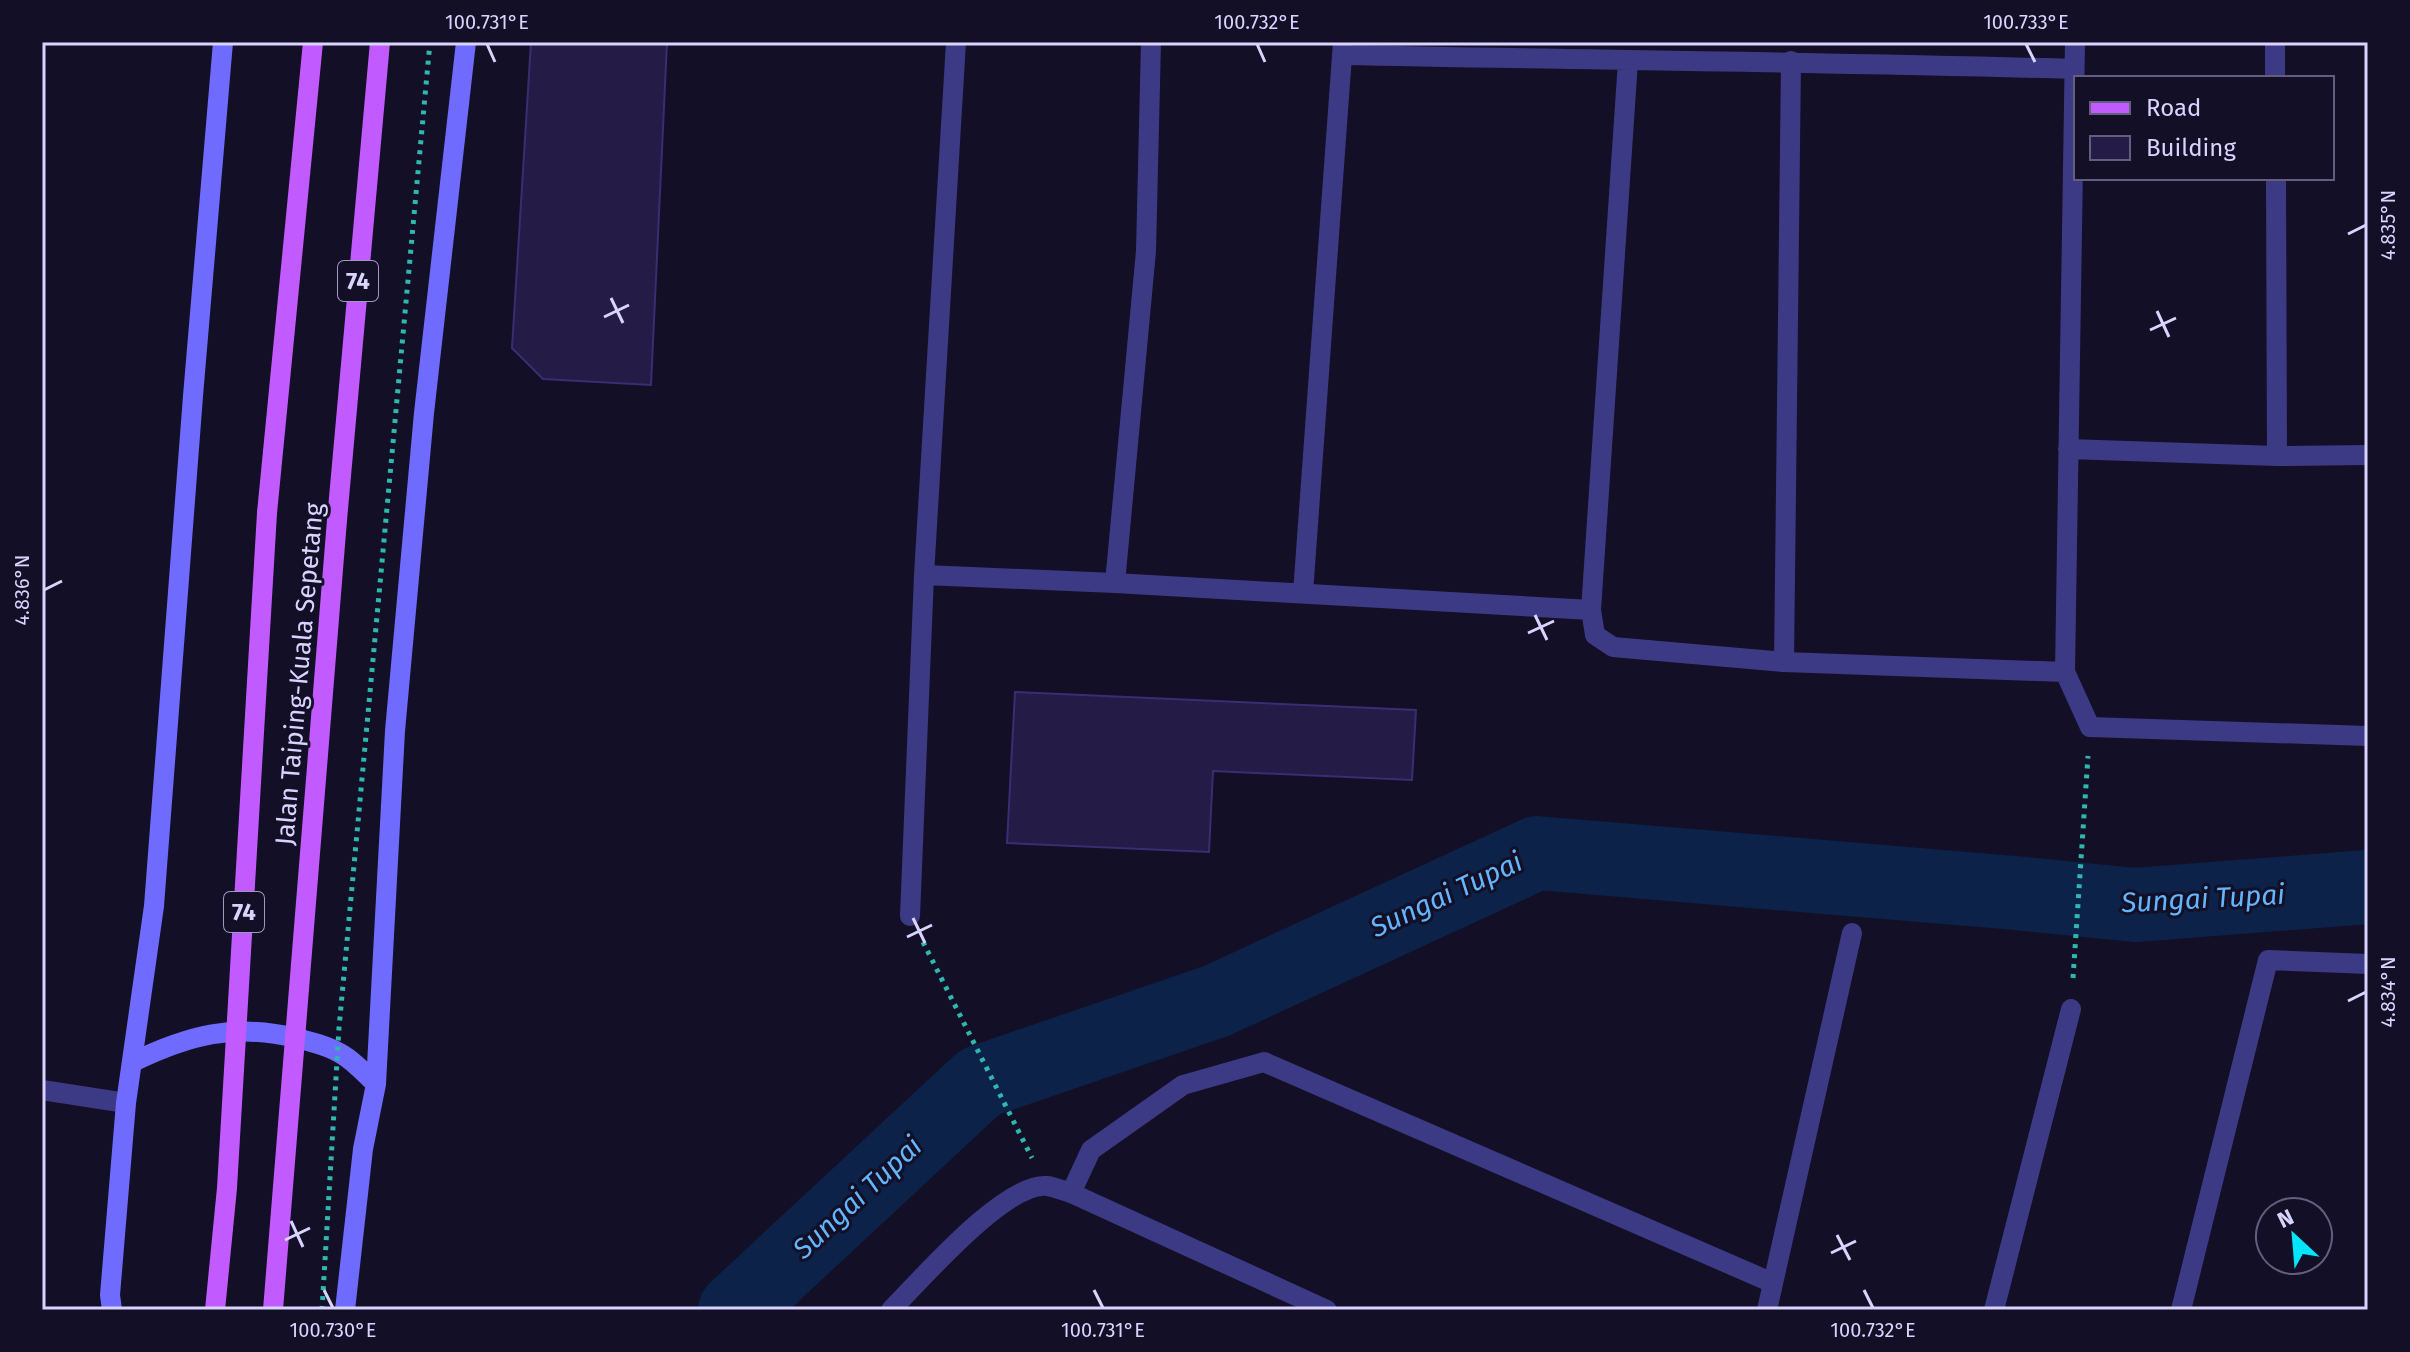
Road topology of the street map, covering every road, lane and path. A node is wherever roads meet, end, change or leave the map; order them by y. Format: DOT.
graph roads {
  1 [pos="223,42"];
  2 [pos="313,42"];
  3 [pos="380,42"];
  4 [pos="430,42"];
  5 [pos="466,42"];
  6 [pos="956,42"];
  7 [pos="1151,42"];
  8 [pos="2075,42"];
  9 [pos="2275,42"];
  10 [pos="1342,49"];
  11 [pos="1628,61"];
  12 [pos="1791,61"];
  13 [pos="2074,69"];
  14 [pos="2275,76"];
  15 [pos="2276,180"];
  16 [pos="2068,449"];
  17 [pos="2368,455"];
  18 [pos="2277,456"];
  19 [pos="924,575"];
  20 [pos="1115,583"];
  21 [pos="1303,593"];
  22 [pos="1591,610"];
  23 [pos="1784,662"];
  24 [pos="2065,672"];
  25 [pos="2090,727"];
  26 [pos="2368,736"];
  27 [pos="910,916"];
  28 [pos="1852,933"];
  29 [pos="2368,964"];
  30 [pos="2073,974"];
  31 [pos="2071,1009"];
  32 [pos="133,1062"];
  33 [pos="376,1084"];
  34 [pos="42,1090"];
  35 [pos="126,1103"];
  36 [pos="1046,1186"];
  37 [pos="1071,1193"];
  38 [pos="1773,1283"];
  39 [pos="112,1310"];
  40 [pos="215,1310"];
  41 [pos="273,1310"];
  42 [pos="322,1310"];
  43 [pos="345,1310"];
  44 [pos="891,1310"];
  45 [pos="1327,1310"];
  46 [pos="1767,1310"];
  47 [pos="1994,1310"];
  48 [pos="2181,1310"];
  1 -- 32 [label="main road"];
  2 -- 40 [label="main road, Jalan Taiping-Kuala Sepetang / 74, bridge"];
  3 -- 41 [label="main road, Jalan Taiping-Kuala Sepetang / 74, bridge"];
  4 -- 42 [label="path, bridge"];
  5 -- 33 [label="main road"];
  6 -- 19 [label="street"];
  7 -- 20 [label="street"];
  8 -- 13 [label="street"];
  9 -- 14 [label="street"];
  10 -- 11 [label="street"];
  10 -- 21 [label="street"];
  11 -- 12 [label="street"];
  11 -- 22 [label="street"];
  12 -- 13 [label="street"];
  12 -- 23 [label="street"];
  13 -- 16 [label="street"];
  15 -- 18 [label="street"];
  16 -- 18 [label="street"];
  16 -- 24 [label="street"];
  17 -- 18 [label="street"];
  19 -- 20 [label="street"];
  19 -- 27 [label="street"];
  20 -- 21 [label="street"];
  21 -- 22 [label="street"];
  22 -- 23 [label="street"];
  23 -- 24 [label="street"];
  24 -- 25 [label="street"];
  25 -- 26 [label="street"];
  25 -- 30 [label="path"];
  27 -- 36 [label="path"];
  28 -- 38 [label="street"];
  29 -- 48 [label="street"];
  31 -- 47 [label="street"];
  32 -- 33 [label="main road"];
  32 -- 35 [label="main road"];
  33 -- 43 [label="main road"];
  34 -- 35 [label="street"];
  35 -- 39 [label="main road"];
  36 -- 37 [label="street"];
  36 -- 44 [label="street"];
  37 -- 38 [label="street"];
  37 -- 45 [label="street"];
  38 -- 46 [label="street"];
}
